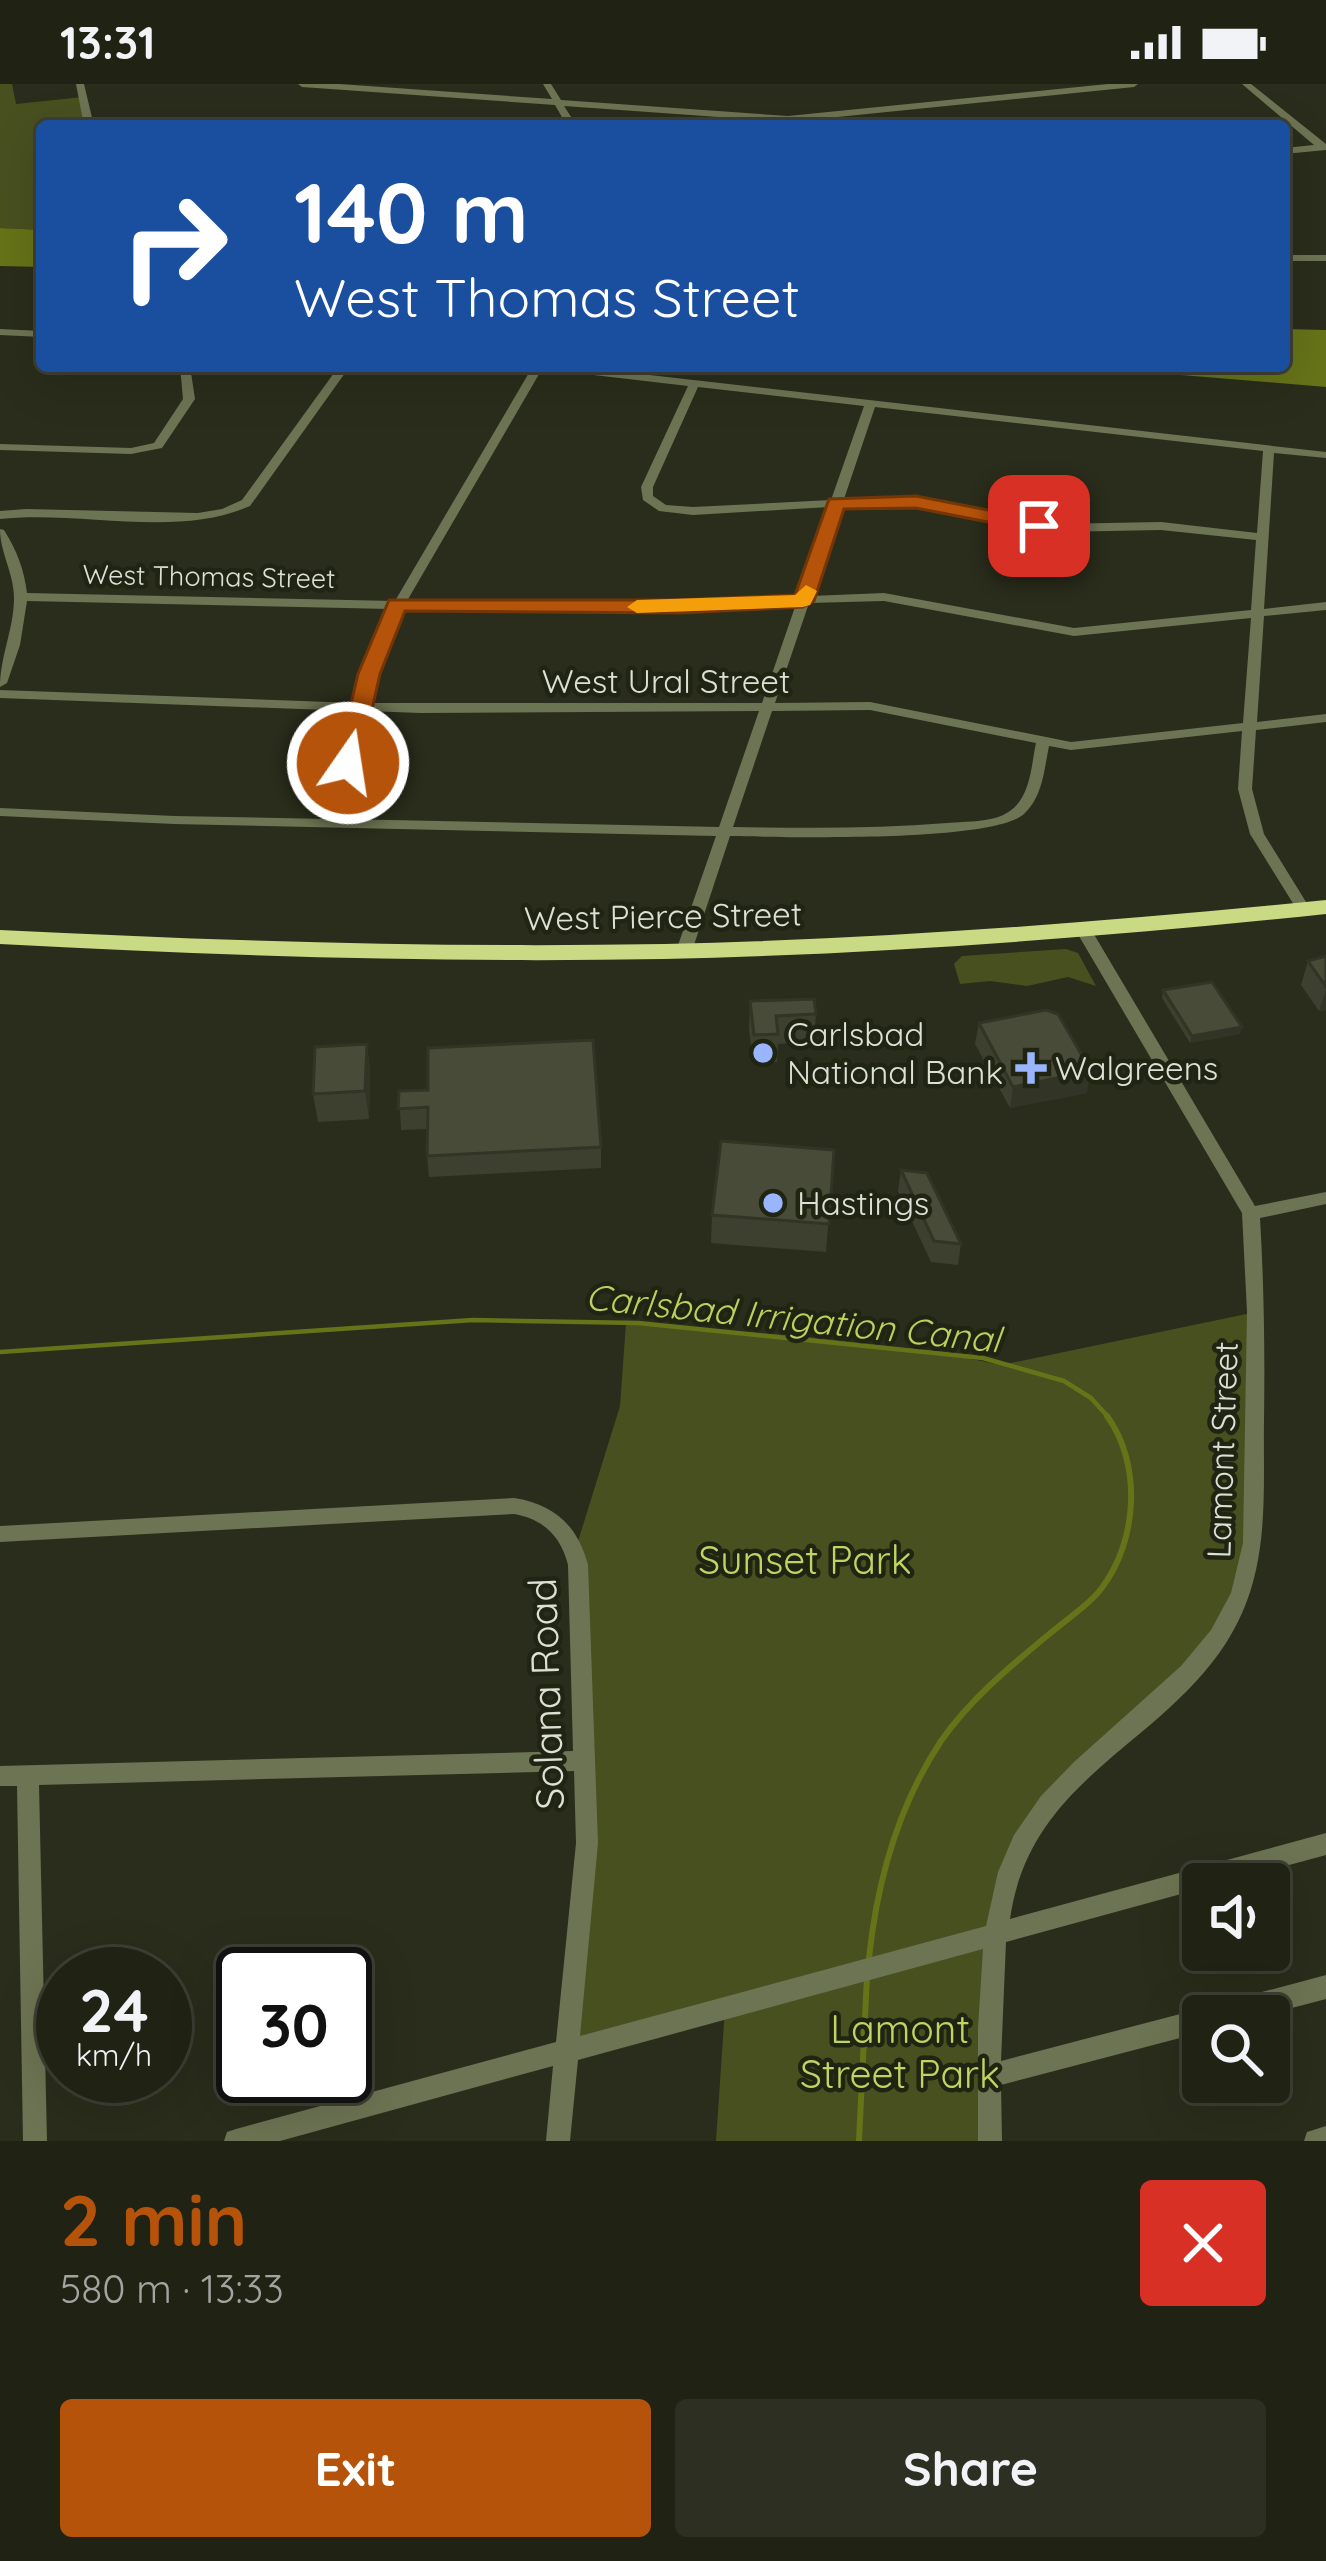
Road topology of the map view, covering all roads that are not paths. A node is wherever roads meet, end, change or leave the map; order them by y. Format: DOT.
graph roads {
  1 [pos="80,84"];
  2 [pos="302,84"];
  3 [pos="547,84"];
  4 [pos="1134,84"];
  5 [pos="1246,84"];
  6 [pos="1075,87"];
  7 [pos="558,101"];
  8 [pos="87,120"];
  9 [pos="569,120"];
  10 [pos="1324,147"];
  11 [pos="1290,150"];
  12 [pos="1290,258"];
  13 [pos="1326,258"];
  14 [pos="0,332"];
  15 [pos="36,334"];
  16 [pos="186,372"];
  17 [pos="341,372"];
  18 [pos="535,372"];
  19 [pos="591,372"];
  20 [pos="694,384"];
  21 [pos="870,404"];
  22 [pos="0,447"];
  23 [pos="1268,448"];
  24 [pos="1326,454"];
  25 [pos="836,503"];
  26 [pos="0,515"];
  27 [pos="0,533"];
  28 [pos="1262,537"];
  29 [pos="22,597"];
  30 [pos="803,601"];
  31 [pos="397,604"];
  32 [pos="1326,606"];
  33 [pos="1256,615"];
  34 [pos="0,683"];
  35 [pos="0,694"];
  36 [pos="361,706"];
  37 [pos="764,708"];
  38 [pos="1326,718"];
  39 [pos="1249,728"];
  40 [pos="1043,742"];
  41 [pos="0,812"];
  42 [pos="334,824"];
  43 [pos="722,830"];
  44 [pos="1315,908"];
  45 [pos="1084,931"];
  46 [pos="0,938"];
  47 [pos="684,950"];
  48 [pos="1326,1198"];
  49 [pos="1252,1213"];
  50 [pos="0,1534"];
  51 [pos="585,1761"];
  52 [pos="28,1775"];
  53 [pos="0,1776"];
  54 [pos="1326,1844"];
  55 [pos="996,1930"];
  56 [pos="1326,1987"];
  57 [pos="1290,1997"];
  58 [pos="1182,2025"];
  59 [pos="564,2050"];
  60 [pos="990,2075"];
  61 [pos="1326,2138"];
  62 [pos="35,2141"];
  63 [pos="236,2141"];
  64 [pos="558,2141"];
  65 [pos="990,2141"];
  66 [pos="1316,2141"];
  1 -- 8 [label="street"];
  2 -- 7 [label="street"];
  3 -- 7 [label="street"];
  4 -- 6 [label="street"];
  5 -- 10 [label="street"];
  6 -- 7 [label="street"];
  7 -- 9 [label="street"];
  10 -- 11 [label="street"];
  12 -- 13 [label="street"];
  14 -- 15 [label="street"];
  16 -- 22 [label="street"];
  17 -- 26 [label="street"];
  18 -- 31 [label="street"];
  19 -- 20 [label="street"];
  20 -- 21 [label="street"];
  20 -- 25 [label="street"];
  21 -- 23 [label="street"];
  21 -- 25 [label="street"];
  23 -- 24 [label="street"];
  23 -- 28 [label="street"];
  25 -- 28 [label="street"];
  25 -- 30 [label="street"];
  27 -- 29 [label="street"];
  28 -- 33 [label="street"];
  29 -- 31 [label="street, West Thomas Street"];
  29 -- 34 [label="street"];
  30 -- 31 [label="street, West Thomas Street"];
  30 -- 33 [label="street, West Thomas Street"];
  30 -- 37 [label="street"];
  31 -- 36 [label="street"];
  32 -- 33 [label="street, West Thomas Street"];
  33 -- 39 [label="street"];
  35 -- 36 [label="street, West Ural Street"];
  36 -- 37 [label="street, West Ural Street"];
  36 -- 42 [label="street"];
  37 -- 40 [label="street, West Ural Street"];
  37 -- 43 [label="street"];
  38 -- 39 [label="street, West Ural Street"];
  39 -- 40 [label="street, West Ural Street"];
  39 -- 44 [label="street"];
  40 -- 43 [label="street"];
  41 -- 42 [label="street"];
  42 -- 43 [label="street"];
  43 -- 47 [label="street"];
  44 -- 45 [label="highway, West Pierce Street"];
  45 -- 47 [label="highway, West Pierce Street"];
  45 -- 49 [label="street, Lamont Street"];
  46 -- 47 [label="highway, West Pierce Street"];
  48 -- 49 [label="street"];
  49 -- 55 [label="street, Lamont Street"];
  50 -- 51 [label="street, Solana Road"];
  51 -- 52 [label="street"];
  51 -- 59 [label="street, Solana Road"];
  52 -- 53 [label="street"];
  52 -- 62 [label="street"];
  54 -- 55 [label="street"];
  55 -- 59 [label="street"];
  55 -- 60 [label="street, Lamont Street"];
  56 -- 57 [label="street"];
  58 -- 60 [label="street"];
  59 -- 63 [label="street"];
  59 -- 64 [label="street, Solana Road"];
  60 -- 65 [label="street, Lamont Street"];
  61 -- 66 [label="street"];
}
